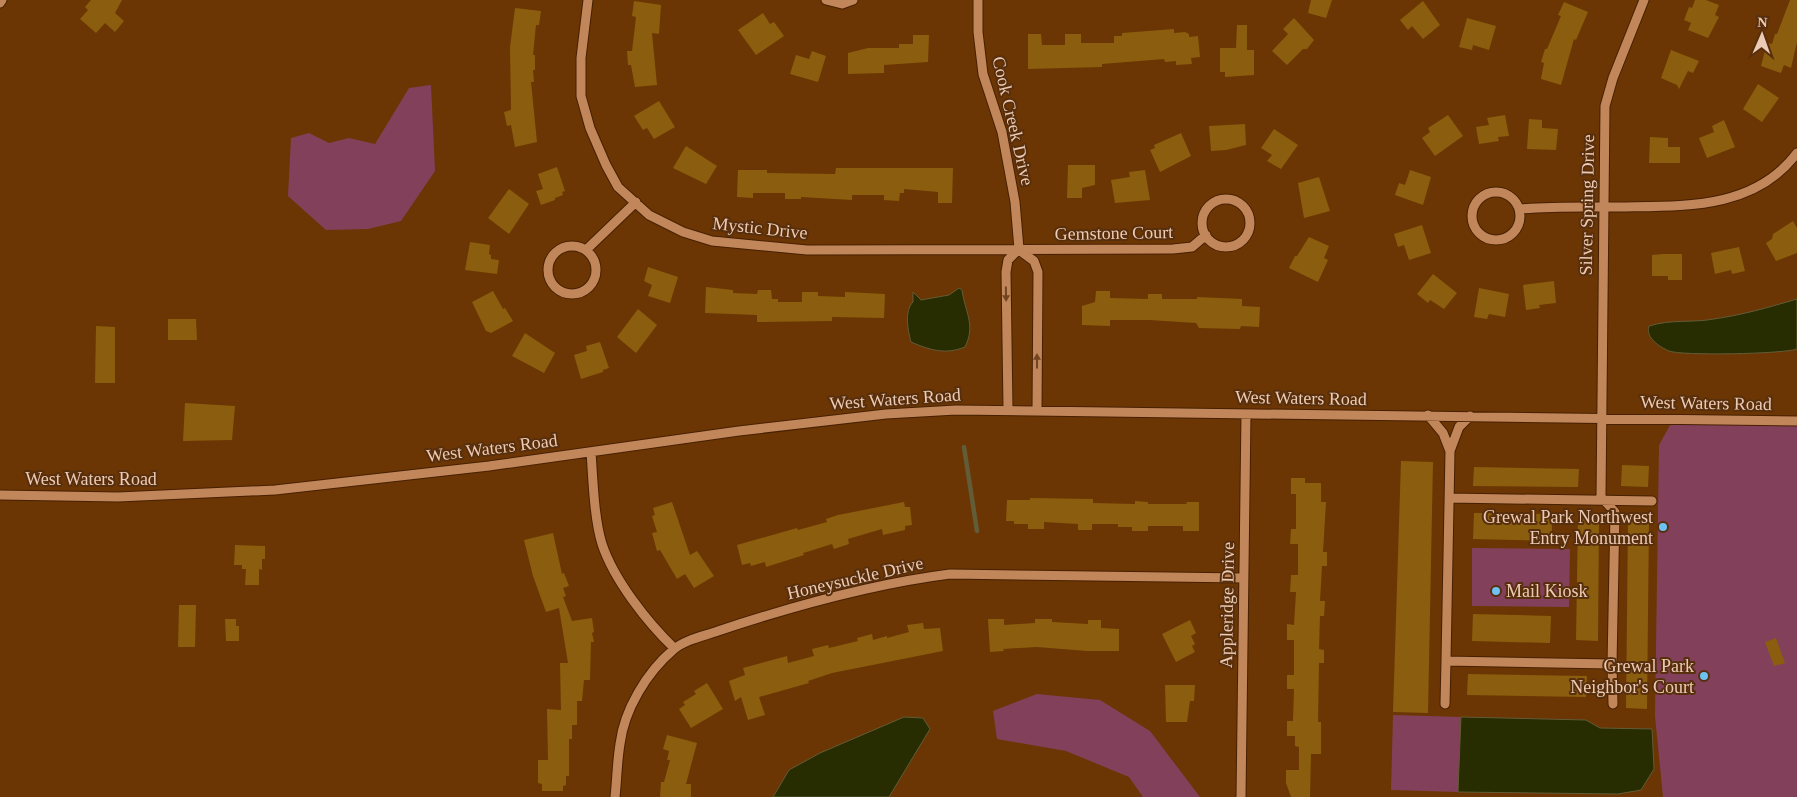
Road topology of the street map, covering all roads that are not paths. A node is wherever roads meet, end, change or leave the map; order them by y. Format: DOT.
graph roads {
  1 [pos="588,0"];
  2 [pos="826,0"];
  3 [pos="853,0"];
  4 [pos="978,0"];
  5 [pos="1644,0"];
  6 [pos="1797,153"];
  7 [pos="636,202"];
  8 [pos="1603,207"];
  9 [pos="1520,209"];
  10 [pos="1206,235"];
  11 [pos="1019,249"];
  12 [pos="586,250"];
  13 [pos="1008,409"];
  14 [pos="1037,410"];
  15 [pos="1246,414"];
  16 [pos="1428,415"];
  17 [pos="1470,416"];
  18 [pos="1601,418"];
  19 [pos="1797,420"];
  20 [pos="1450,451"];
  21 [pos="591,452"];
  22 [pos="0,495"];
  23 [pos="1449,498"];
  24 [pos="1605,500"];
  25 [pos="1652,501"];
  26 [pos="1244,578"];
  27 [pos="674,648"];
  28 [pos="1446,662"];
  29 [pos="1612,664"];
  30 [pos="1445,704"];
  31 [pos="1612,704"];
  32 [pos="615,797"];
  33 [pos="1241,797"];
  1 -- 7 [label="street, Mystic Drive"];
  2 -- 3 [label="street"];
  4 -- 11 [label="street, Cook Creek Drive"];
  5 -- 8 [label="street, Silver Spring Drive"];
  6 -- 8 [label="street"];
  7 -- 11 [label="street, Mystic Drive"];
  7 -- 12 [label="street"];
  8 -- 9 [label="street"];
  8 -- 18 [label="street, Silver Spring Drive"];
  9 -- 9 [label="street"];
  10 -- 10 [label="street"];
  10 -- 11 [label="street, Gemstone Court"];
  11 -- 13 [label="street, one-way"];
  14 -- 11 [label="street, one-way"];
  12 -- 12 [label="street"];
  13 -- 14 [label="street, West Waters Road"];
  13 -- 21 [label="street, West Waters Road"];
  14 -- 15 [label="street, West Waters Road"];
  15 -- 16 [label="street, West Waters Road"];
  15 -- 26 [label="street, Appleridge Drive"];
  16 -- 17 [label="street, West Waters Road"];
  16 -- 20 [label="street"];
  17 -- 18 [label="street, West Waters Road"];
  17 -- 20 [label="street"];
  18 -- 19 [label="street, West Waters Road"];
  18 -- 24 [label="street, Silver Spring Drive"];
  20 -- 23 [label="street"];
  21 -- 22 [label="street, West Waters Road"];
  21 -- 27 [label="street"];
  23 -- 24 [label="street"];
  23 -- 28 [label="street"];
  24 -- 25 [label="street"];
  24 -- 29 [label="street"];
  26 -- 27 [label="street, Honeysuckle Drive"];
  26 -- 33 [label="street, Appleridge Drive"];
  27 -- 32 [label="street"];
  28 -- 29 [label="street"];
  28 -- 30 [label="street"];
  29 -- 31 [label="street"];
}
